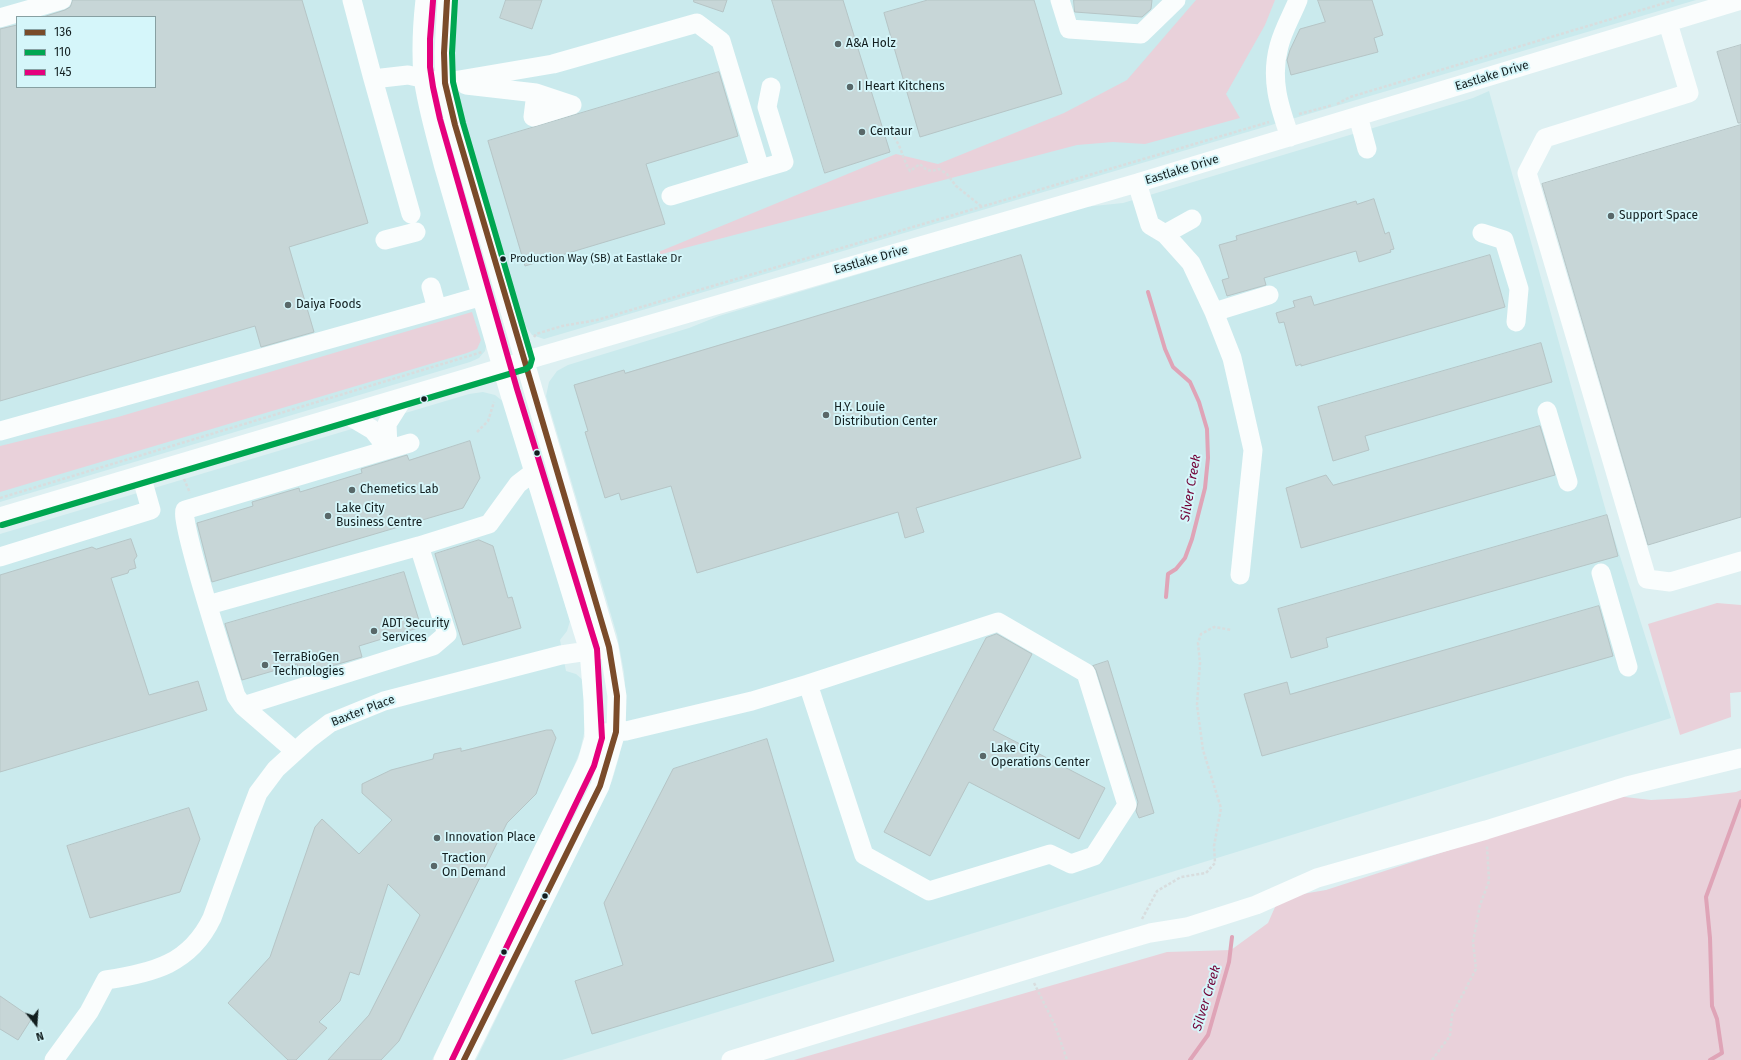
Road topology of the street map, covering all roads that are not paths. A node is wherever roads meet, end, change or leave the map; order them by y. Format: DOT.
graph roads {
  1 [pos="62,0"];
  2 [pos="352,0"];
  3 [pos="425,0"];
  4 [pos="447,0"];
  5 [pos="1060,0"];
  6 [pos="1176,0"];
  7 [pos="1298,0"];
  8 [pos="1741,0"];
  9 [pos="0,18"];
  10 [pos="1668,22"];
  11 [pos="424,77"];
  12 [pos="373,80"];
  13 [pos="445,83"];
  14 [pos="771,87"];
  15 [pos="536,93"];
  16 [pos="1358,116"];
  17 [pos="1290,137"];
  18 [pos="1367,149"];
  19 [pos="760,169"];
  20 [pos="1137,183"];
  21 [pos="670,196"];
  22 [pos="1192,219"];
  23 [pos="1482,233"];
  24 [pos="1165,234"];
  25 [pos="385,240"];
  26 [pos="431,287"];
  27 [pos="1270,295"];
  28 [pos="482,296"];
  29 [pos="437,309"];
  30 [pos="1214,312"];
  31 [pos="1516,322"];
  32 [pos="524,361"];
  33 [pos="502,368"];
  34 [pos="404,397"];
  35 [pos="1547,411"];
  36 [pos="346,414"];
  37 [pos="0,431"];
  38 [pos="410,443"];
  39 [pos="388,449"];
  40 [pos="535,471"];
  41 [pos="141,475"];
  42 [pos="1568,482"];
  43 [pos="0,517"];
  44 [pos="419,546"];
  45 [pos="0,557"];
  46 [pos="1741,561"];
  47 [pos="1601,573"];
  48 [pos="1240,575"];
  49 [pos="208,605"];
  50 [pos="609,648"];
  51 [pos="589,651"];
  52 [pos="1628,667"];
  53 [pos="808,684"];
  54 [pos="243,706"];
  55 [pos="616,732"];
  56 [pos="594,734"];
  57 [pos="295,751"];
  58 [pos="1741,758"];
  59 [pos="54,1060"];
  60 [pos="443,1060"];
  61 [pos="464,1060"];
  62 [pos="731,1060"];
  1 -- 9 [label="street"];
  2 -- 12 [label="street"];
  3 -- 11 [label="street"];
  4 -- 13 [label="street"];
  5 -- 6 [label="street"];
  7 -- 17 [label="street"];
  8 -- 10 [label="street, Eastlake Drive"];
  10 -- 16 [label="street, Eastlake Drive"];
  10 -- 46 [label="street"];
  11 -- 12 [label="street"];
  11 -- 13 [label="street"];
  11 -- 28 [label="street"];
  12 -- 25 [label="street"];
  13 -- 15 [label="street"];
  13 -- 19 [label="street"];
  13 -- 32 [label="street"];
  14 -- 19 [label="street"];
  16 -- 17 [label="street, Eastlake Drive"];
  16 -- 18 [label="street"];
  17 -- 20 [label="street, Eastlake Drive"];
  19 -- 21 [label="street"];
  20 -- 24 [label="street"];
  20 -- 32 [label="street, Eastlake Drive"];
  22 -- 24 [label="street"];
  23 -- 31 [label="street"];
  24 -- 30 [label="street"];
  26 -- 29 [label="street"];
  27 -- 30 [label="street"];
  28 -- 29 [label="street"];
  28 -- 33 [label="street"];
  29 -- 37 [label="street"];
  30 -- 48 [label="street"];
  32 -- 33 [label="street, Eastlake Drive"];
  32 -- 50 [label="street"];
  33 -- 34 [label="street, Eastlake Drive"];
  33 -- 40 [label="street"];
  34 -- 36 [label="street, Eastlake Drive"];
  34 -- 39 [label="street"];
  35 -- 42 [label="street"];
  36 -- 39 [label="street"];
  36 -- 41 [label="street, Eastlake Drive"];
  38 -- 39 [label="street"];
  39 -- 49 [label="street"];
  40 -- 44 [label="street"];
  40 -- 51 [label="street"];
  41 -- 43 [label="street, Eastlake Drive"];
  41 -- 45 [label="street"];
  44 -- 49 [label="street"];
  44 -- 54 [label="street"];
  47 -- 52 [label="street"];
  49 -- 54 [label="street"];
  50 -- 51 [label="street, Baxter Place"];
  50 -- 55 [label="street"];
  51 -- 56 [label="street"];
  51 -- 57 [label="street, Baxter Place"];
  53 -- 53 [label="street"];
  53 -- 55 [label="street"];
  54 -- 57 [label="street"];
  55 -- 56 [label="street"];
  55 -- 61 [label="street"];
  56 -- 60 [label="street"];
  57 -- 59 [label="street, Baxter Place"];
  58 -- 62 [label="street"];
}
